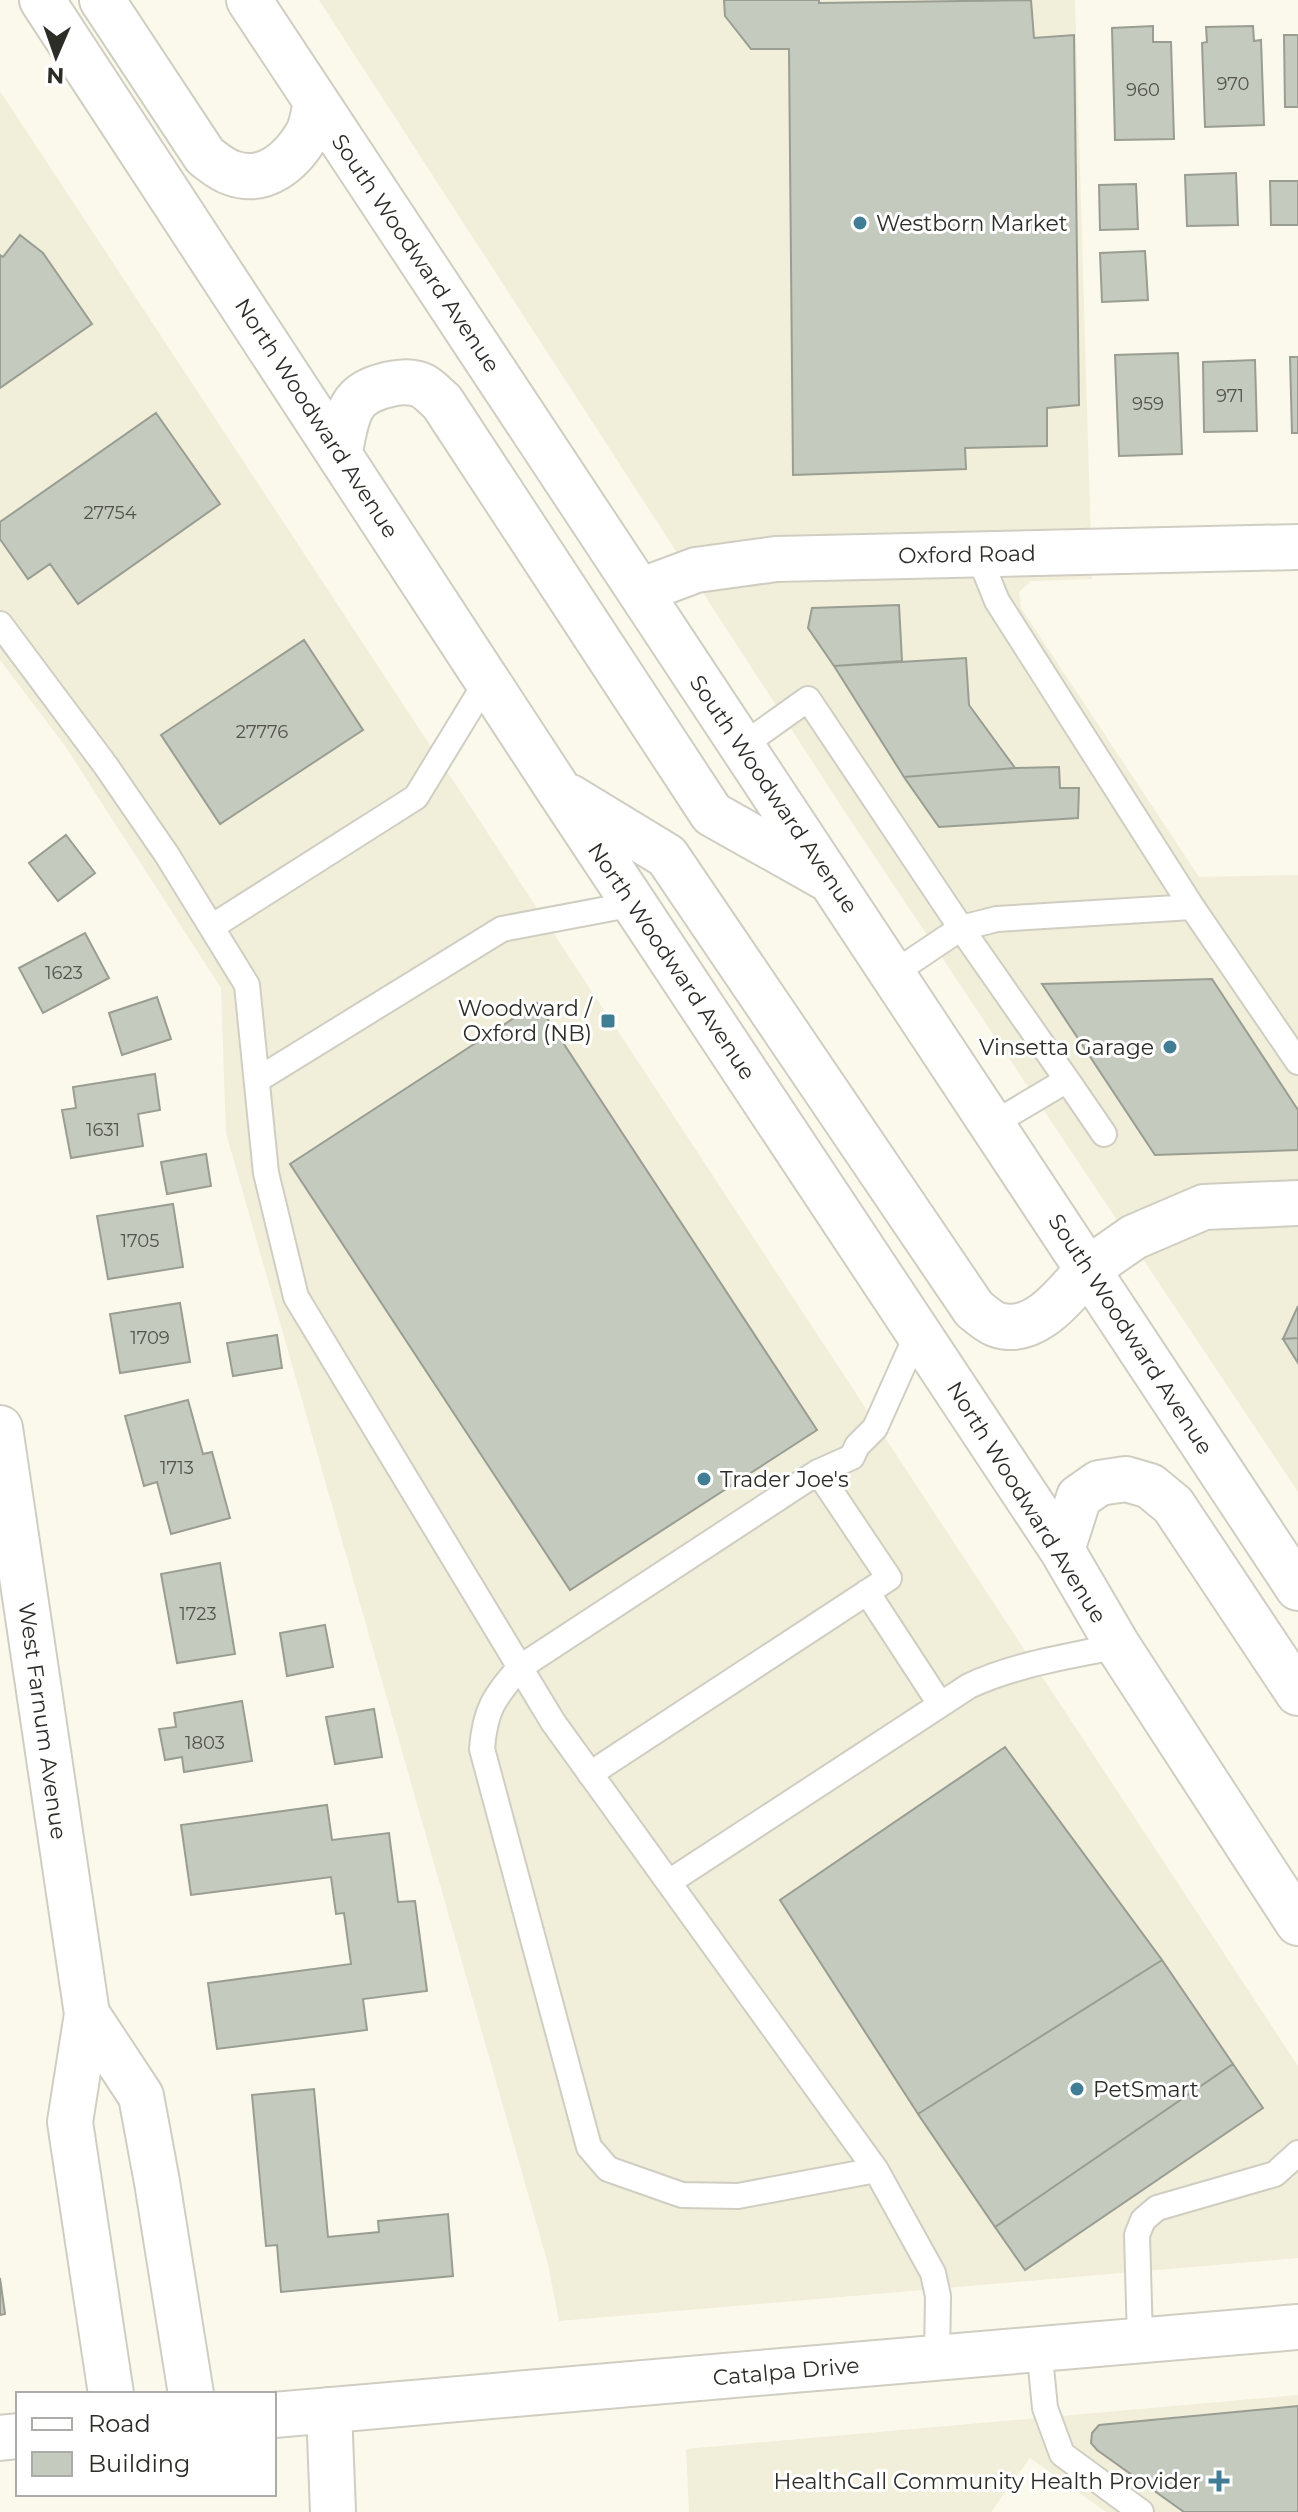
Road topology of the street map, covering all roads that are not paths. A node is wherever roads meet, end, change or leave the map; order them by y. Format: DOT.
graph roads {
  1 [pos="42,0"];
  2 [pos="102,0"];
  3 [pos="249,8"];
  4 [pos="316,102"];
  5 [pos="340,452"];
  6 [pos="1298,547"];
  7 [pos="978,554"];
  8 [pos="640,591"];
  9 [pos="0,624"];
  10 [pos="488,679"];
  11 [pos="742,746"];
  12 [pos="558,789"];
  13 [pos="831,882"];
  14 [pos="634,904"];
  15 [pos="1192,907"];
  16 [pos="213,926"];
  17 [pos="961,928"];
  18 [pos="894,973"];
  19 [pos="1298,1062"];
  20 [pos="257,1080"];
  21 [pos="1067,1080"];
  22 [pos="993,1124"];
  23 [pos="1104,1134"];
  24 [pos="1298,1203"];
  25 [pos="1088,1269"];
  26 [pos="918,1332"];
  27 [pos="0,1428"];
  28 [pos="818,1472"];
  29 [pos="1062,1550"];
  30 [pos="1298,1588"];
  31 [pos="867,1592"];
  32 [pos="1118,1646"];
  33 [pos="519,1668"];
  34 [pos="1298,1693"];
  35 [pos="940,1704"];
  36 [pos="590,1774"];
  37 [pos="669,1882"];
  38 [pos="1298,1923"];
  39 [pos="87,2014"];
  40 [pos="1298,2153"];
  41 [pos="876,2170"];
  42 [pos="1298,2327"];
  43 [pos="1140,2339"];
  44 [pos="1039,2347"];
  45 [pos="937,2357"];
  46 [pos="111,2392"];
  47 [pos="191,2392"];
  48 [pos="329,2410"];
  49 [pos="276,2415"];
  50 [pos="333,2512"];
  51 [pos="1141,2512"];
  1 -- 5 [label="main road, North Woodward Avenue"];
  2 -- 4 [label="main road"];
  3 -- 4 [label="main road, South Woodward Avenue"];
  4 -- 8 [label="main road, South Woodward Avenue"];
  5 -- 10 [label="main road, North Woodward Avenue"];
  5 -- 13 [label="main road"];
  6 -- 7 [label="main road, Oxford Road"];
  7 -- 8 [label="main road, Oxford Road"];
  7 -- 15 [label="lane"];
  8 -- 11 [label="main road, South Woodward Avenue"];
  9 -- 16 [label="lane"];
  10 -- 12 [label="main road, North Woodward Avenue"];
  10 -- 16 [label="lane"];
  11 -- 13 [label="main road, South Woodward Avenue"];
  11 -- 17 [label="lane"];
  12 -- 14 [label="main road, North Woodward Avenue"];
  12 -- 25 [label="main road"];
  13 -- 18 [label="main road, South Woodward Avenue"];
  14 -- 20 [label="lane"];
  14 -- 26 [label="main road, North Woodward Avenue"];
  15 -- 17 [label="lane"];
  15 -- 19 [label="lane"];
  16 -- 20 [label="lane"];
  17 -- 18 [label="lane"];
  17 -- 21 [label="lane"];
  18 -- 22 [label="main road, South Woodward Avenue"];
  20 -- 33 [label="lane"];
  21 -- 22 [label="lane"];
  21 -- 23 [label="lane"];
  22 -- 25 [label="main road, South Woodward Avenue"];
  24 -- 25 [label="main road"];
  25 -- 30 [label="main road, South Woodward Avenue"];
  26 -- 28 [label="lane"];
  26 -- 29 [label="main road, North Woodward Avenue"];
  27 -- 39 [label="main road, West Farnum Avenue"];
  28 -- 31 [label="lane"];
  28 -- 33 [label="lane"];
  29 -- 32 [label="main road, North Woodward Avenue"];
  29 -- 34 [label="main road"];
  31 -- 35 [label="lane"];
  31 -- 36 [label="lane"];
  32 -- 35 [label="lane"];
  32 -- 38 [label="main road, North Woodward Avenue"];
  33 -- 36 [label="lane"];
  33 -- 41 [label="lane"];
  35 -- 37 [label="lane"];
  36 -- 37 [label="lane"];
  37 -- 41 [label="lane"];
  39 -- 46 [label="main road, West Farnum Avenue"];
  39 -- 47 [label="main road, West Farnum Avenue"];
  40 -- 43 [label="lane"];
  41 -- 45 [label="lane"];
  42 -- 43 [label="main road, Catalpa Drive"];
  43 -- 44 [label="main road, Catalpa Drive"];
  44 -- 45 [label="main road, Catalpa Drive"];
  44 -- 51 [label="lane"];
  45 -- 48 [label="main road, Catalpa Drive"];
  48 -- 49 [label="main road, Catalpa Drive"];
  48 -- 50 [label="main road"];
}
